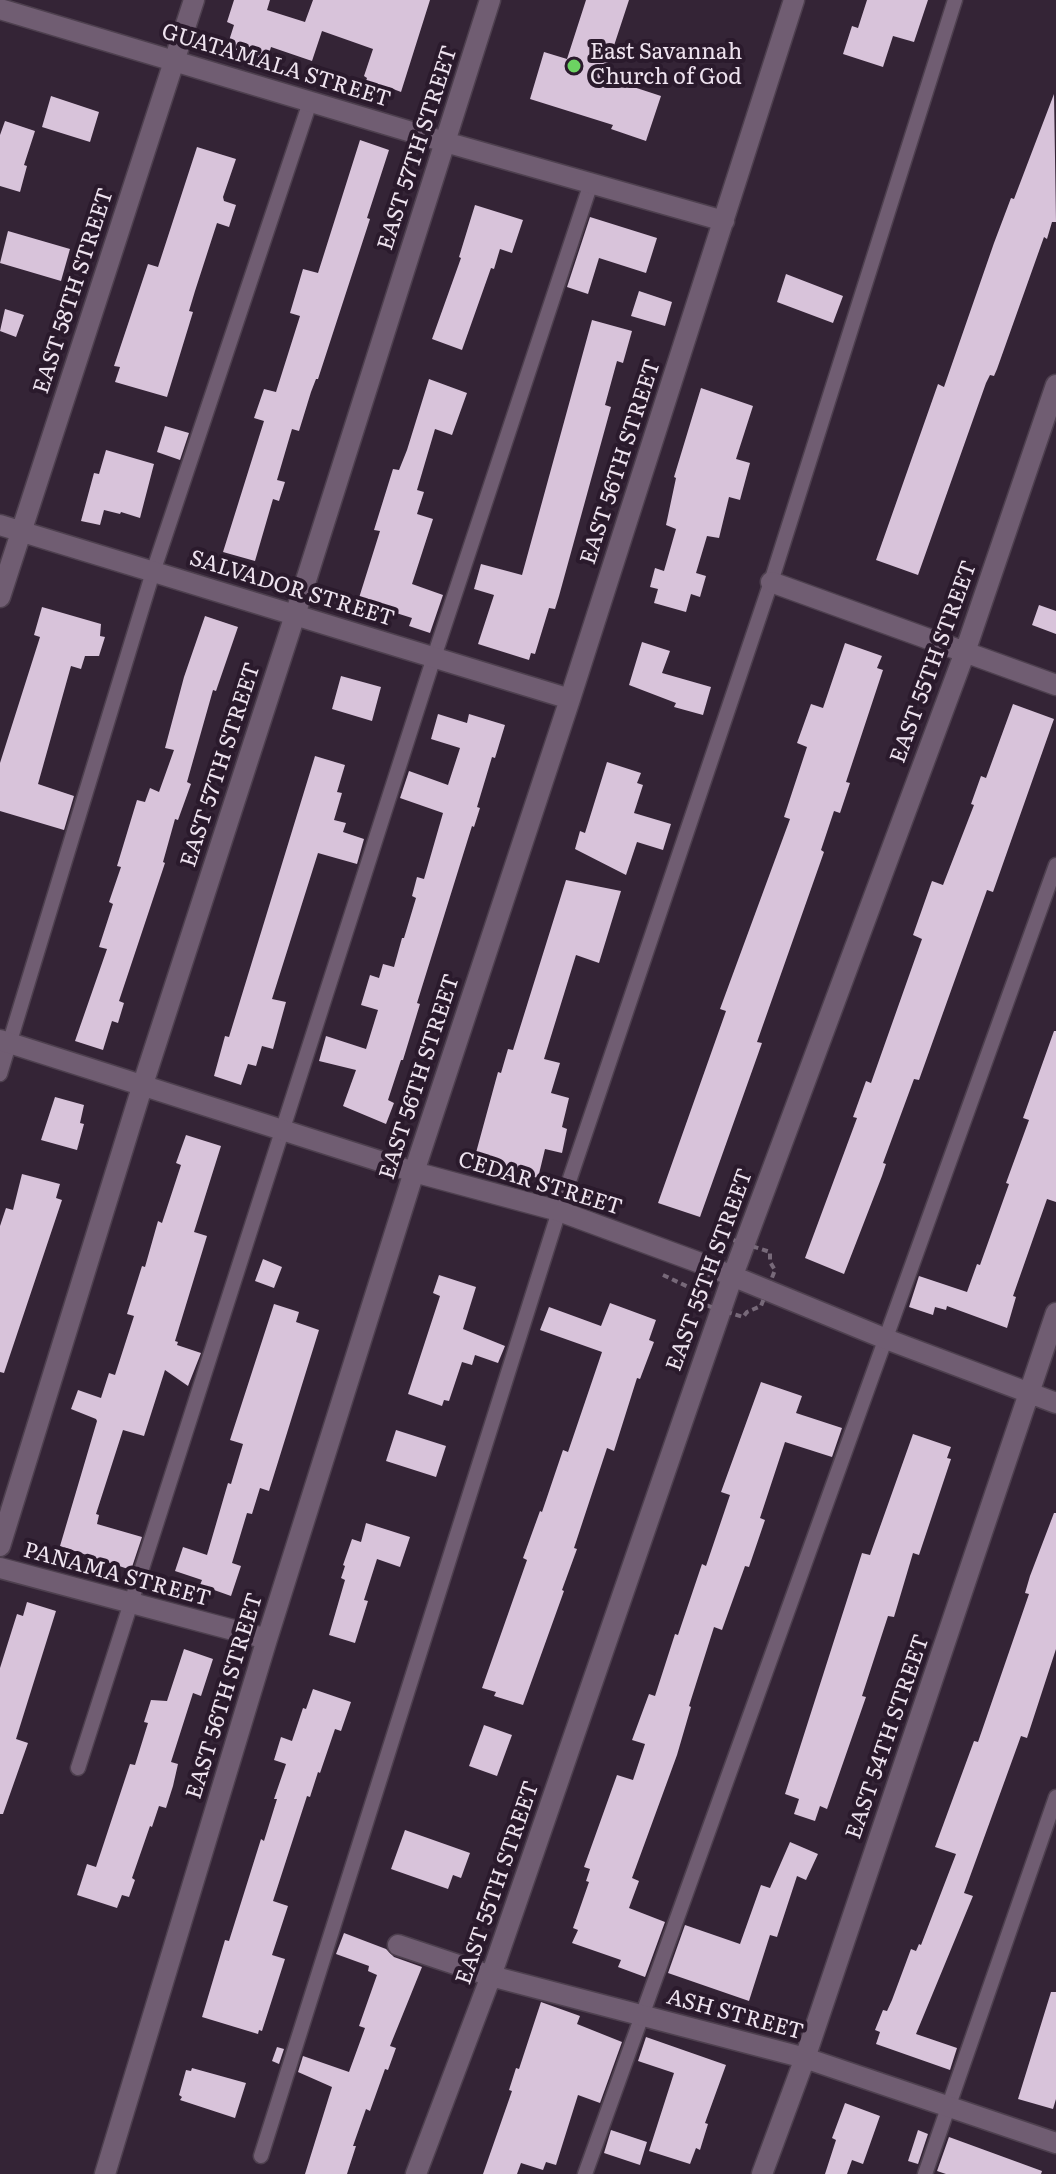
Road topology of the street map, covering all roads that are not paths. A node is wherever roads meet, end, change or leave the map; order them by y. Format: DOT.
graph roads {
  1 [pos="194,0"];
  2 [pos="490,0"];
  3 [pos="794,0"];
  4 [pos="955,0"];
  5 [pos="0,9"];
  6 [pos="175,61"];
  7 [pos="310,102"];
  8 [pos="445,142"];
  9 [pos="591,183"];
  10 [pos="724,221"];
  11 [pos="1056,385"];
  12 [pos="0,525"];
  13 [pos="21,531"];
  14 [pos="153,572"];
  15 [pos="771,582"];
  16 [pos="0,597"];
  17 [pos="295,615"];
  18 [pos="965,652"];
  19 [pos="434,657"];
  20 [pos="1056,685"];
  21 [pos="570,699"];
  22 [pos="1056,865"];
  23 [pos="5,1041"];
  24 [pos="0,1074"];
  25 [pos="143,1084"];
  26 [pos="282,1129"];
  27 [pos="414,1172"];
  28 [pos="559,1211"];
  29 [pos="733,1275"];
  30 [pos="1056,1313"];
  31 [pos="886,1339"];
  32 [pos="1029,1394"];
  33 [pos="1056,1403"];
  34 [pos="0,1546"];
  35 [pos="0,1568"];
  36 [pos="130,1603"];
  37 [pos="267,1639"];
  38 [pos="78,1768"];
  39 [pos="1056,1797"];
  40 [pos="398,1945"];
  41 [pos="491,1976"];
  42 [pos="642,2016"];
  43 [pos="805,2058"];
  44 [pos="949,2106"];
  45 [pos="1056,2143"];
  46 [pos="261,2156"];
  47 [pos="105,2174"];
  48 [pos="416,2174"];
  49 [pos="585,2174"];
  50 [pos="762,2174"];
  51 [pos="925,2174"];
  1 -- 6 [label="street, EAST 58TH STREET"];
  2 -- 8 [label="street, EAST 57TH STREET"];
  3 -- 10 [label="street, EAST 56TH STREET"];
  4 -- 15 [label="lane"];
  5 -- 6 [label="street, GUATAMALA STREET"];
  6 -- 7 [label="street, GUATAMALA STREET"];
  6 -- 13 [label="street, EAST 58TH STREET"];
  7 -- 8 [label="street, GUATAMALA STREET"];
  7 -- 14 [label="lane"];
  8 -- 9 [label="street, GUATAMALA STREET"];
  8 -- 17 [label="street, EAST 57TH STREET"];
  9 -- 10 [label="street, GUATAMALA STREET"];
  9 -- 19 [label="lane"];
  10 -- 21 [label="street, EAST 56TH STREET"];
  11 -- 18 [label="street, EAST 55TH STREET"];
  12 -- 13 [label="street, SALVADOR STREET"];
  13 -- 14 [label="street, SALVADOR STREET"];
  13 -- 16 [label="street, EAST 58TH STREET"];
  14 -- 17 [label="street, SALVADOR STREET"];
  14 -- 23 [label="lane"];
  15 -- 18 [label="street"];
  15 -- 28 [label="lane"];
  17 -- 19 [label="street, SALVADOR STREET"];
  17 -- 25 [label="street, EAST 57TH STREET"];
  18 -- 20 [label="street"];
  18 -- 29 [label="street, EAST 55TH STREET"];
  19 -- 21 [label="street, SALVADOR STREET"];
  19 -- 26 [label="lane"];
  21 -- 27 [label="street, EAST 56TH STREET"];
  22 -- 31 [label="lane"];
  23 -- 24 [label="lane"];
  23 -- 25 [label="street, CEDAR STREET"];
  25 -- 26 [label="street, CEDAR STREET"];
  25 -- 34 [label="street, EAST 57TH STREET"];
  26 -- 27 [label="street, CEDAR STREET"];
  26 -- 36 [label="lane"];
  27 -- 28 [label="street, CEDAR STREET"];
  27 -- 37 [label="street, EAST 56TH STREET"];
  28 -- 29 [label="street, CEDAR STREET"];
  28 -- 46 [label="lane"];
  29 -- 31 [label="street, CEDAR STREET"];
  29 -- 41 [label="street, EAST 55TH STREET"];
  30 -- 32 [label="street, EAST 54TH STREET"];
  31 -- 32 [label="street, CEDAR STREET"];
  31 -- 42 [label="lane"];
  32 -- 33 [label="street, CEDAR STREET"];
  32 -- 43 [label="street, EAST 54TH STREET"];
  35 -- 36 [label="street, PANAMA STREET"];
  36 -- 37 [label="street, PANAMA STREET"];
  36 -- 38 [label="lane"];
  37 -- 47 [label="street, EAST 56TH STREET"];
  39 -- 44 [label="lane"];
  40 -- 41 [label="street, ASH STREET"];
  41 -- 42 [label="street, ASH STREET"];
  41 -- 48 [label="street, EAST 55TH STREET"];
  42 -- 43 [label="street, ASH STREET"];
  42 -- 49 [label="lane"];
  43 -- 44 [label="street, ASH STREET"];
  43 -- 50 [label="street, EAST 54TH STREET"];
  44 -- 45 [label="street, ASH STREET"];
  44 -- 51 [label="lane"];
}
